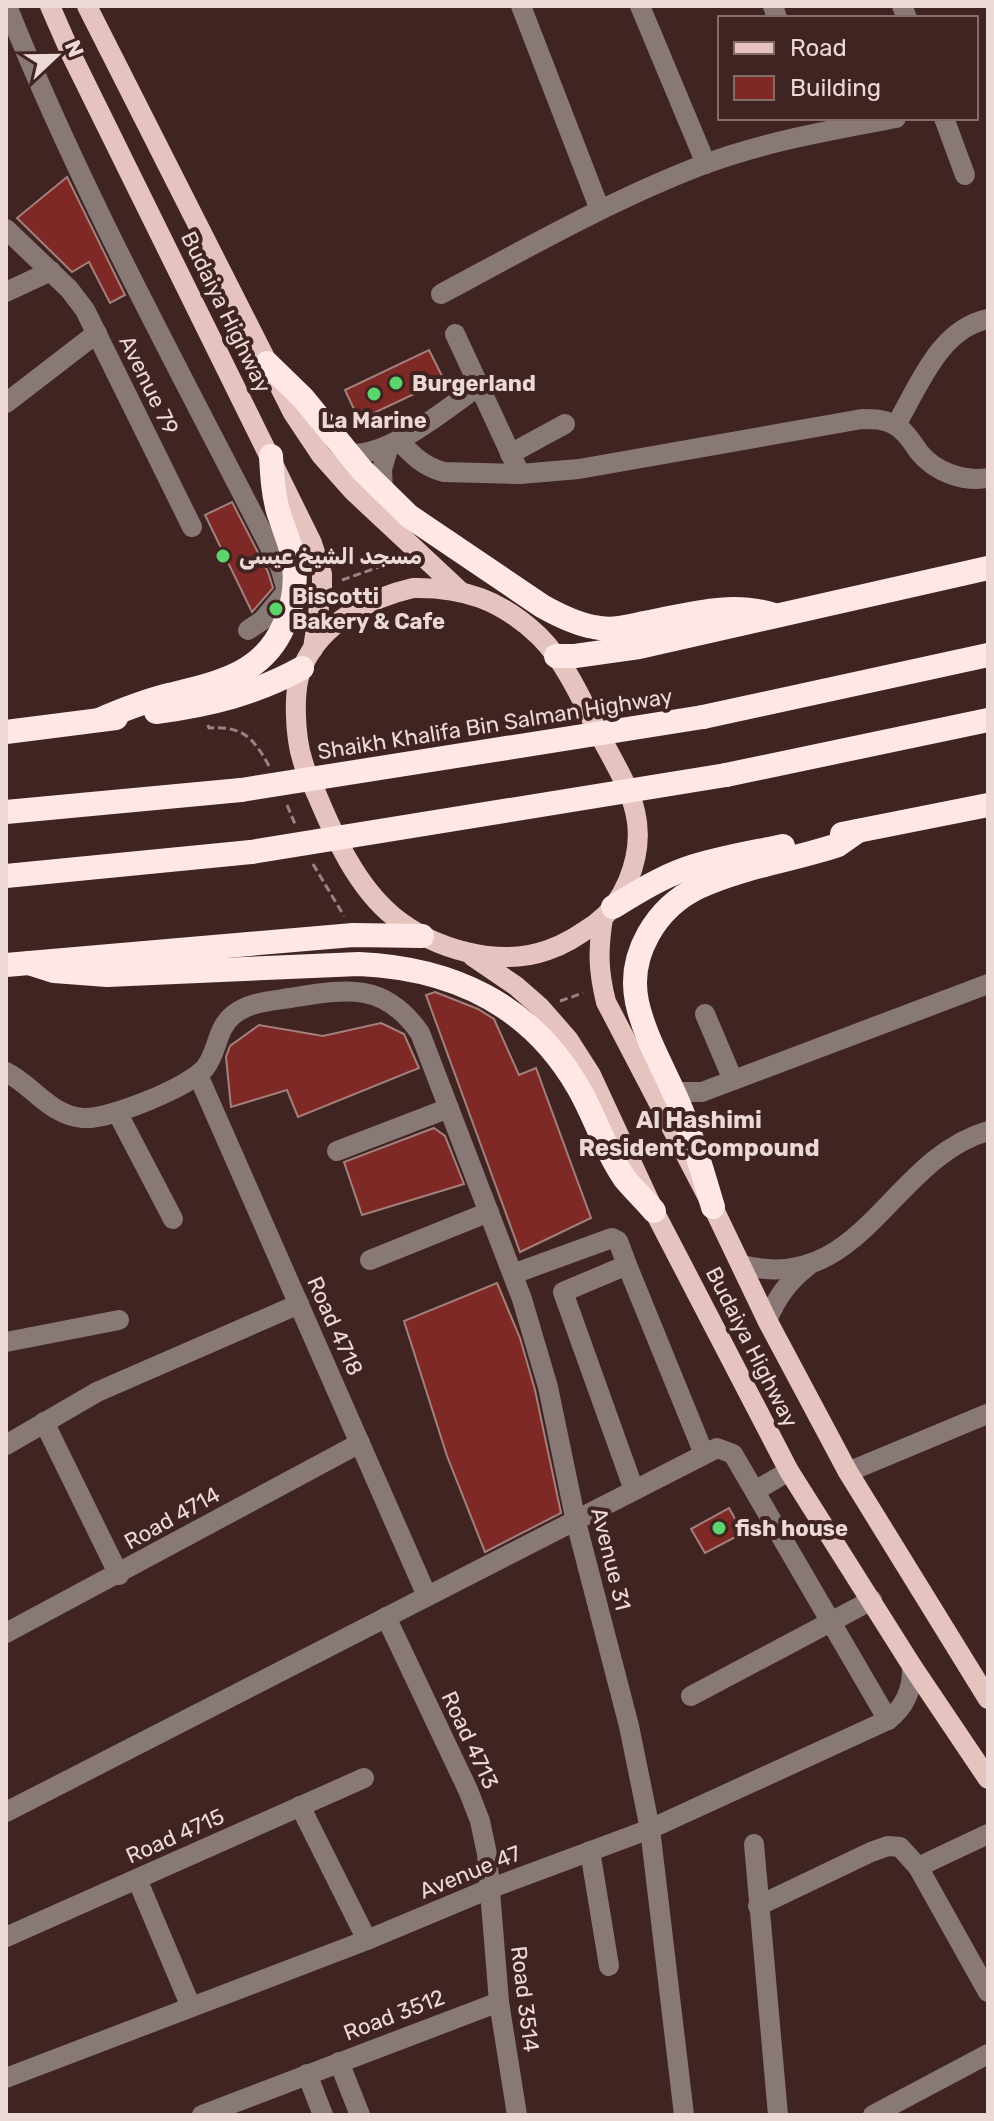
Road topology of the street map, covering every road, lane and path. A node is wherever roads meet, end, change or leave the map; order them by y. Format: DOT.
graph roads {
  1 [pos="7,6"];
  2 [pos="50,6"];
  3 [pos="87,6"];
  4 [pos="521,6"];
  5 [pos="640,6"];
  6 [pos="875,120"];
  7 [pos="945,120"];
  8 [pos="821,125"];
  9 [pos="706,164"];
  10 [pos="965,175"];
  11 [pos="600,210"];
  12 [pos="6,229"];
  13 [pos="51,271"];
  14 [pos="6,292"];
  15 [pos="441,294"];
  16 [pos="988,319"];
  17 [pos="97,333"];
  18 [pos="455,334"];
  19 [pos="267,363"];
  20 [pos="479,386"];
  21 [pos="6,403"];
  22 [pos="565,424"];
  23 [pos="896,425"];
  24 [pos="393,443"];
  25 [pos="348,454"];
  26 [pos="510,454"];
  27 [pos="271,456"];
  28 [pos="520,474"];
  29 [pos="988,478"];
  30 [pos="383,492"];
  31 [pos="192,527"];
  32 [pos="419,553"];
  33 [pos="988,568"];
  34 [pos="322,586"];
  35 [pos="460,591"];
  36 [pos="774,615"];
  37 [pos="248,630"];
  38 [pos="988,655"];
  39 [pos="556,656"];
  40 [pos="308,658"];
  41 [pos="99,720"];
  42 [pos="988,720"];
  43 [pos="6,732"];
  44 [pos="988,805"];
  45 [pos="6,812"];
  46 [pos="858,831"];
  47 [pos="6,876"];
  48 [pos="608,912"];
  49 [pos="422,936"];
  50 [pos="465,951"];
  51 [pos="17,964"];
  52 [pos="988,984"];
  53 [pos="602,987"];
  54 [pos="540,1007"];
  55 [pos="705,1014"];
  56 [pos="6,1072"];
  57 [pos="198,1075"];
  58 [pos="733,1080"];
  59 [pos="685,1099"];
  60 [pos="449,1108"];
  61 [pos="117,1112"];
  62 [pos="988,1131"];
  63 [pos="337,1151"];
  64 [pos="713,1207"];
  65 [pos="654,1211"];
  66 [pos="489,1212"];
  67 [pos="173,1219"];
  68 [pos="550,1259"];
  69 [pos="370,1260"];
  70 [pos="627,1265"];
  71 [pos="742,1265"];
  72 [pos="810,1265"];
  73 [pos="513,1274"];
  74 [pos="563,1292"];
  75 [pos="299,1304"];
  76 [pos="119,1320"];
  77 [pos="767,1320"];
  78 [pos="6,1342"];
  79 [pos="987,1414"];
  80 [pos="44,1422"];
  81 [pos="360,1443"];
  82 [pos="6,1445"];
  83 [pos="704,1454"];
  84 [pos="789,1471"];
  85 [pos="848,1472"];
  86 [pos="634,1490"];
  87 [pos="755,1491"];
  88 [pos="576,1522"];
  89 [pos="119,1575"];
  90 [pos="427,1596"];
  91 [pos="872,1600"];
  92 [pos="386,1617"];
  93 [pos="833,1623"];
  94 [pos="6,1633"];
  95 [pos="912,1666"];
  96 [pos="691,1696"];
  97 [pos="988,1699"];
  98 [pos="888,1720"];
  99 [pos="364,1778"];
  100 [pos="988,1779"];
  101 [pos="300,1806"];
  102 [pos="6,1812"];
  103 [pos="650,1829"];
  104 [pos="988,1834"];
  105 [pos="754,1844"];
  106 [pos="590,1851"];
  107 [pos="918,1867"];
  108 [pos="137,1879"];
  109 [pos="489,1889"];
  110 [pos="758,1906"];
  111 [pos="6,1937"];
  112 [pos="367,1940"];
  113 [pos="609,1966"];
  114 [pos="988,1992"];
  115 [pos="499,2002"];
  116 [pos="191,2007"];
  117 [pos="988,2054"];
  118 [pos="339,2062"];
  119 [pos="307,2074"];
  120 [pos="6,2078"];
  121 [pos="202,2115"];
  122 [pos="323,2115"];
  123 [pos="360,2115"];
  124 [pos="517,2115"];
  125 [pos="684,2115"];
  126 [pos="778,2115"];
  127 [pos="873,2115"];
  1 -- 37 [label="street"];
  2 -- 27 [label="main road, Budaiya Highway"];
  3 -- 19 [label="main road, Budaiya Highway"];
  4 -- 11 [label="street"];
  5 -- 9 [label="street"];
  6 -- 8 [label="street"];
  7 -- 10 [label="street"];
  8 -- 9 [label="street"];
  9 -- 11 [label="street"];
  11 -- 15 [label="street"];
  12 -- 13 [label="street, Avenue 79"];
  13 -- 14 [label="street"];
  13 -- 17 [label="street, Avenue 79"];
  16 -- 23 [label="street"];
  17 -- 21 [label="street"];
  17 -- 31 [label="street, Avenue 79"];
  18 -- 20 [label="street"];
  19 -- 25 [label="highway"];
  19 -- 32 [label="main road, Budaiya Highway"];
  20 -- 24 [label="street"];
  20 -- 26 [label="street"];
  22 -- 26 [label="street"];
  23 -- 28 [label="street"];
  23 -- 29 [label="street"];
  24 -- 25 [label="street"];
  24 -- 28 [label="street"];
  24 -- 30 [label="street"];
  25 -- 30 [label="highway"];
  26 -- 28 [label="street"];
  27 -- 34 [label="main road, Budaiya Highway"];
  27 -- 41 [label="highway"];
  30 -- 36 [label="highway"];
  32 -- 34 [label="path"];
  32 -- 35 [label="main road, Budaiya Highway"];
  33 -- 36 [label="highway"];
  34 -- 40 [label="main road, Budaiya Highway"];
  35 -- 39 [label="main road"];
  35 -- 40 [label="main road"];
  36 -- 39 [label="highway"];
  38 -- 45 [label="highway, Shaikh Khalifa Bin Salman Highway, bridge"];
  39 -- 48 [label="main road"];
  40 -- 41 [label="highway"];
  40 -- 49 [label="main road, Budaiya Highway"];
  41 -- 43 [label="highway"];
  42 -- 47 [label="highway, bridge"];
  44 -- 46 [label="highway"];
  46 -- 48 [label="highway"];
  46 -- 59 [label="highway"];
  48 -- 50 [label="main road"];
  48 -- 53 [label="main road, Budaiya Highway"];
  49 -- 50 [label="main road, Budaiya Highway"];
  49 -- 51 [label="highway"];
  50 -- 54 [label="main road, Budaiya Highway"];
  51 -- 65 [label="highway"];
  52 -- 58 [label="street"];
  53 -- 54 [label="path"];
  53 -- 64 [label="main road, Budaiya Highway"];
  54 -- 65 [label="main road, Budaiya Highway"];
  55 -- 58 [label="street"];
  56 -- 61 [label="street"];
  57 -- 60 [label="street, Avenue 31"];
  57 -- 61 [label="street"];
  57 -- 75 [label="street, Road 4718"];
  58 -- 59 [label="street"];
  59 -- 64 [label="highway"];
  60 -- 63 [label="street"];
  60 -- 66 [label="street, Avenue 31"];
  61 -- 67 [label="street"];
  62 -- 72 [label="street"];
  64 -- 71 [label="main road, Budaiya Highway"];
  65 -- 84 [label="main road, Budaiya Highway"];
  66 -- 69 [label="street"];
  66 -- 73 [label="street, Avenue 31"];
  68 -- 70 [label="street"];
  68 -- 73 [label="street"];
  68 -- 74 [label="street"];
  70 -- 74 [label="street"];
  70 -- 83 [label="street"];
  71 -- 72 [label="street"];
  71 -- 77 [label="main road, Budaiya Highway"];
  72 -- 77 [label="street"];
  73 -- 88 [label="street, Avenue 31"];
  74 -- 86 [label="street"];
  75 -- 80 [label="street"];
  75 -- 81 [label="street, Road 4718"];
  76 -- 78 [label="street"];
  77 -- 85 [label="main road, Budaiya Highway"];
  79 -- 85 [label="street"];
  80 -- 82 [label="street"];
  80 -- 89 [label="street"];
  81 -- 89 [label="street, Road 4714"];
  81 -- 90 [label="street, Road 4718"];
  83 -- 86 [label="street"];
  83 -- 87 [label="street"];
  84 -- 87 [label="street"];
  84 -- 91 [label="main road, Budaiya Highway"];
  85 -- 97 [label="main road, Budaiya Highway"];
  86 -- 88 [label="street"];
  87 -- 93 [label="street"];
  88 -- 90 [label="street"];
  88 -- 103 [label="street, Avenue 31"];
  89 -- 94 [label="street, Road 4714"];
  90 -- 92 [label="street"];
  91 -- 93 [label="street"];
  91 -- 95 [label="main road, Budaiya Highway"];
  92 -- 102 [label="street"];
  92 -- 109 [label="street, Road 4713"];
  93 -- 96 [label="street"];
  93 -- 98 [label="street"];
  95 -- 98 [label="street"];
  95 -- 100 [label="main road, Budaiya Highway"];
  98 -- 103 [label="street, Avenue 47"];
  99 -- 101 [label="street, Road 4715"];
  101 -- 108 [label="street, Road 4715"];
  101 -- 112 [label="street"];
  103 -- 106 [label="street, Avenue 47"];
  103 -- 125 [label="street, Avenue 31"];
  104 -- 107 [label="street"];
  105 -- 110 [label="street"];
  106 -- 109 [label="street, Avenue 47"];
  106 -- 113 [label="street"];
  107 -- 110 [label="street"];
  107 -- 114 [label="street"];
  108 -- 111 [label="street, Road 4715"];
  108 -- 116 [label="street"];
  109 -- 112 [label="street, Avenue 47"];
  109 -- 115 [label="street, Road 3514"];
  110 -- 126 [label="street"];
  112 -- 116 [label="street, Avenue 47"];
  115 -- 118 [label="street, Road 3512"];
  115 -- 124 [label="street, Road 3514"];
  116 -- 120 [label="street, Avenue 47"];
  117 -- 127 [label="street"];
  118 -- 119 [label="street, Road 3512"];
  118 -- 123 [label="street"];
  119 -- 121 [label="street, Road 3512"];
  119 -- 122 [label="street"];
}
